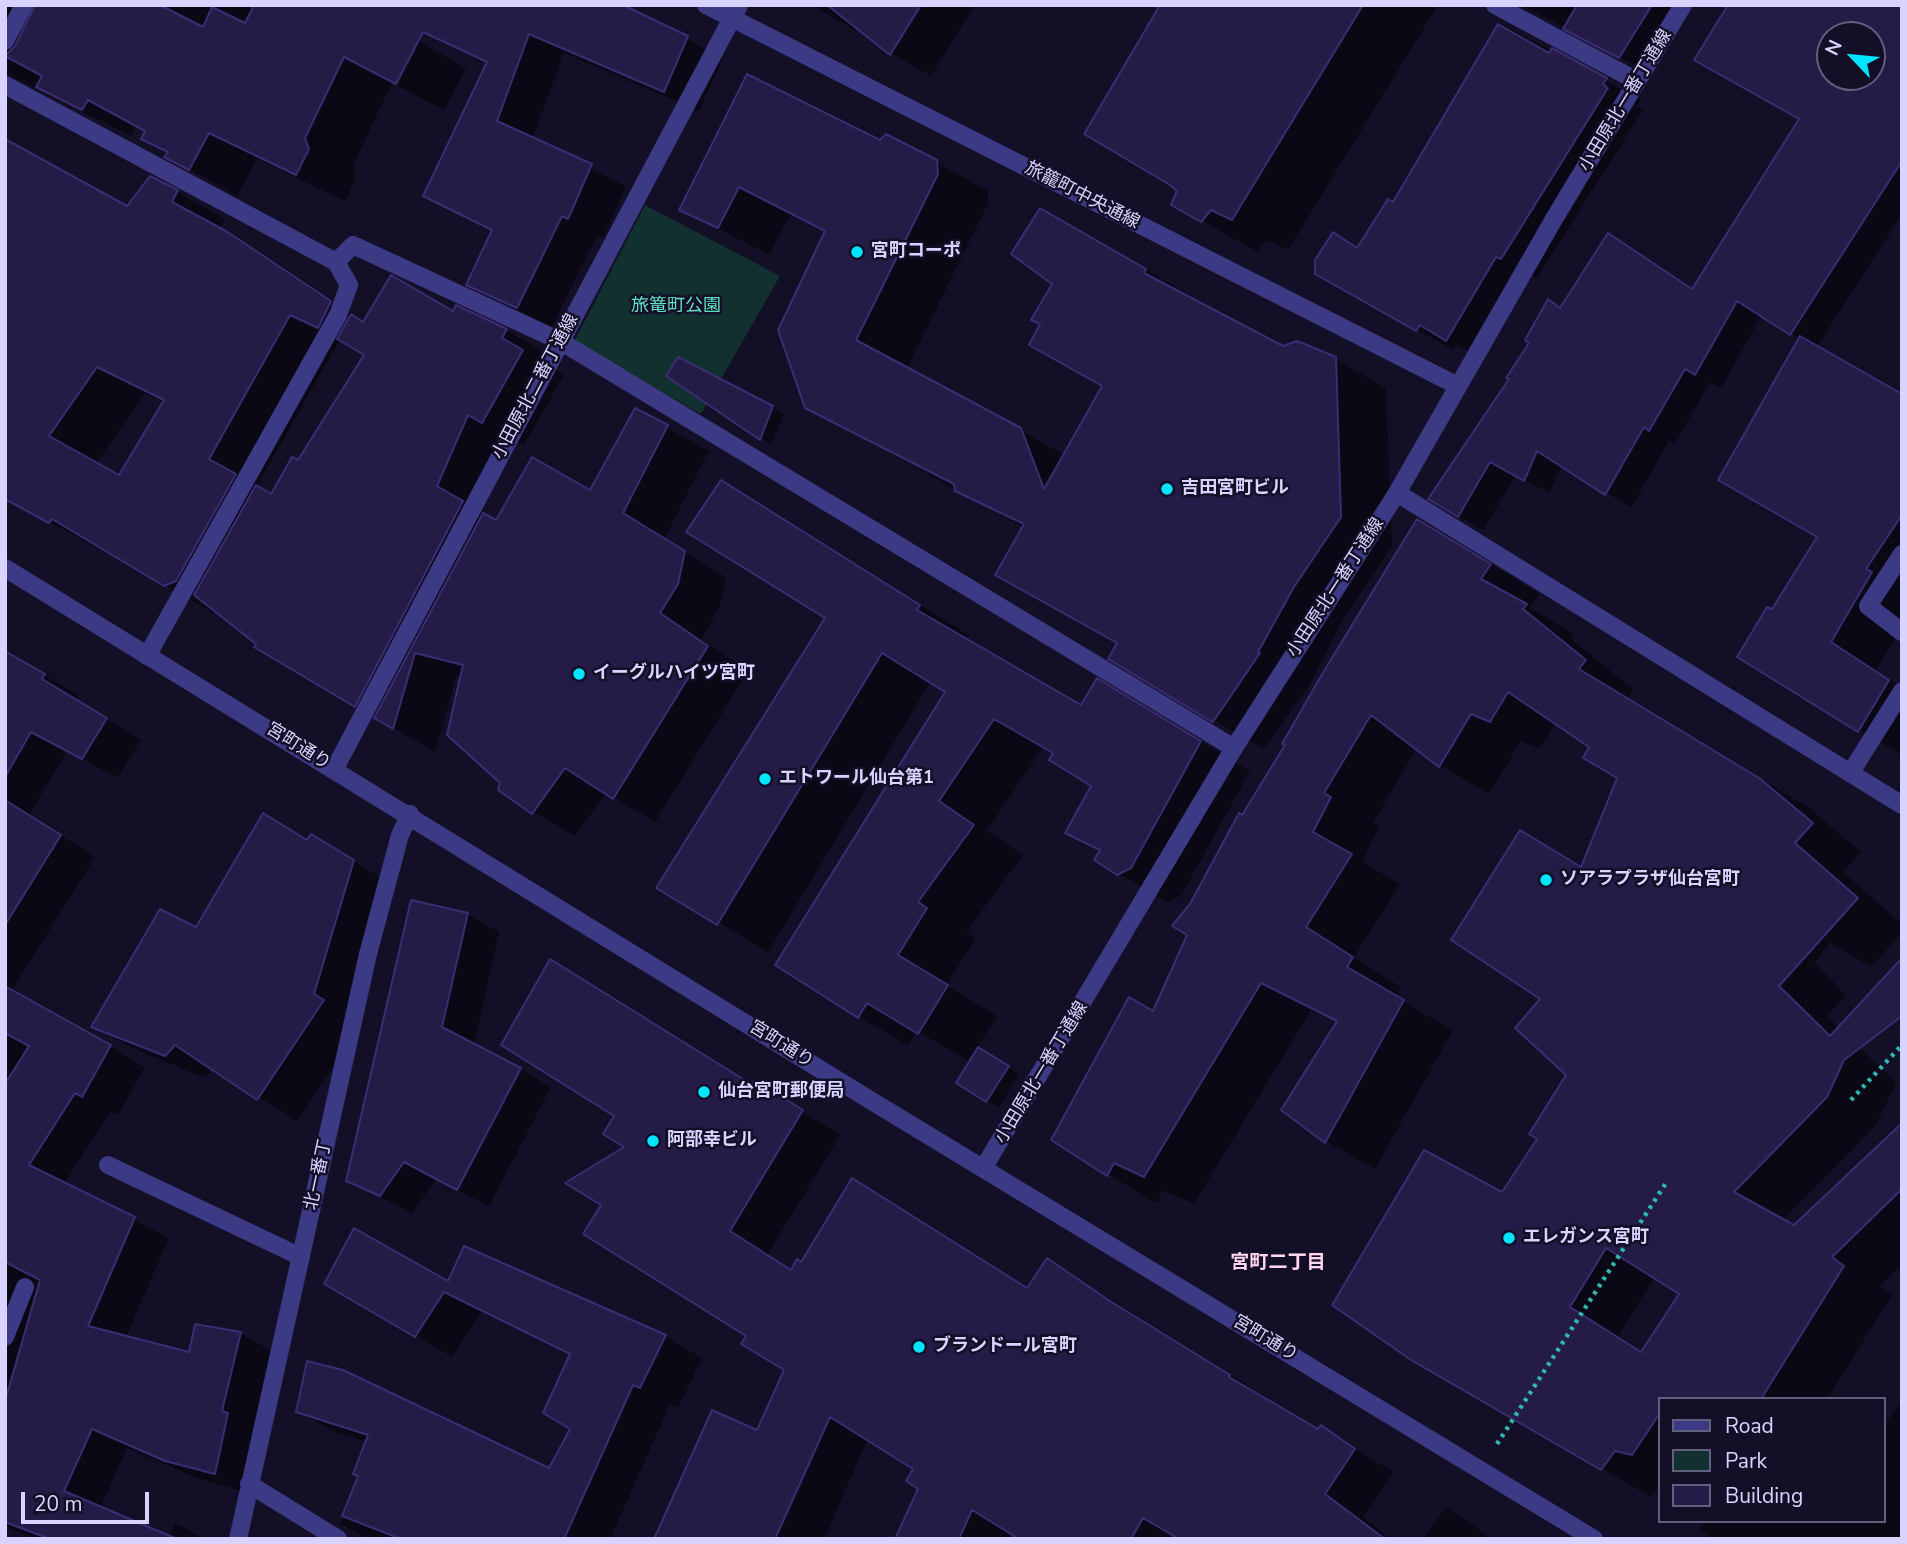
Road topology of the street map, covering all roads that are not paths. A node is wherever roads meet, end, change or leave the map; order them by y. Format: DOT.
graph roads {
  1 [pos="24,5"];
  2 [pos="706,5"];
  3 [pos="1494,5"];
  4 [pos="1683,5"];
  5 [pos="735,12"];
  6 [pos="5,41"];
  7 [pos="1637,81"];
  8 [pos="5,86"];
  9 [pos="336,262"];
  10 [pos="560,341"];
  11 [pos="1458,386"];
  12 [pos="1397,493"];
  13 [pos="1902,554"];
  14 [pos="5,568"];
  15 [pos="1902,632"];
  16 [pos="147,656"];
  17 [pos="1902,691"];
  18 [pos="1234,748"];
  19 [pos="334,770"];
  20 [pos="1851,772"];
  21 [pos="1902,805"];
  22 [pos="410,814"];
  23 [pos="108,1165"];
  24 [pos="984,1167"];
  25 [pos="301,1257"];
  26 [pos="25,1287"];
  27 [pos="5,1338"];
  28 [pos="250,1484"];
  29 [pos="238,1539"];
  30 [pos="338,1539"];
  31 [pos="1594,1539"];
  1 -- 6 [label="street"];
  2 -- 5 [label="street, 旅籠町中央通線"];
  3 -- 7 [label="street"];
  4 -- 7 [label="street, 小田原北一番丁通線"];
  5 -- 10 [label="street, 小田原北二番丁通線"];
  5 -- 11 [label="street, 旅籠町中央通線"];
  7 -- 11 [label="street, 小田原北一番丁通線"];
  8 -- 9 [label="street"];
  9 -- 10 [label="street"];
  9 -- 16 [label="street"];
  10 -- 18 [label="street"];
  10 -- 19 [label="street, 小田原北二番丁通線"];
  11 -- 12 [label="street, 小田原北一番丁通線"];
  12 -- 18 [label="street, 小田原北一番丁通線"];
  12 -- 20 [label="street"];
  13 -- 15 [label="street"];
  14 -- 16 [label="street, 宮町通り"];
  16 -- 19 [label="street, 宮町通り"];
  17 -- 20 [label="street"];
  18 -- 24 [label="street, 小田原北一番丁通線"];
  19 -- 22 [label="street, 宮町通り"];
  20 -- 21 [label="street"];
  22 -- 24 [label="street, 宮町通り"];
  22 -- 25 [label="street, 北一番丁"];
  23 -- 25 [label="street"];
  24 -- 31 [label="street, 宮町通り"];
  25 -- 28 [label="street, 北一番丁"];
  26 -- 27 [label="street"];
  28 -- 29 [label="street, 北一番丁"];
  28 -- 30 [label="street"];
}
